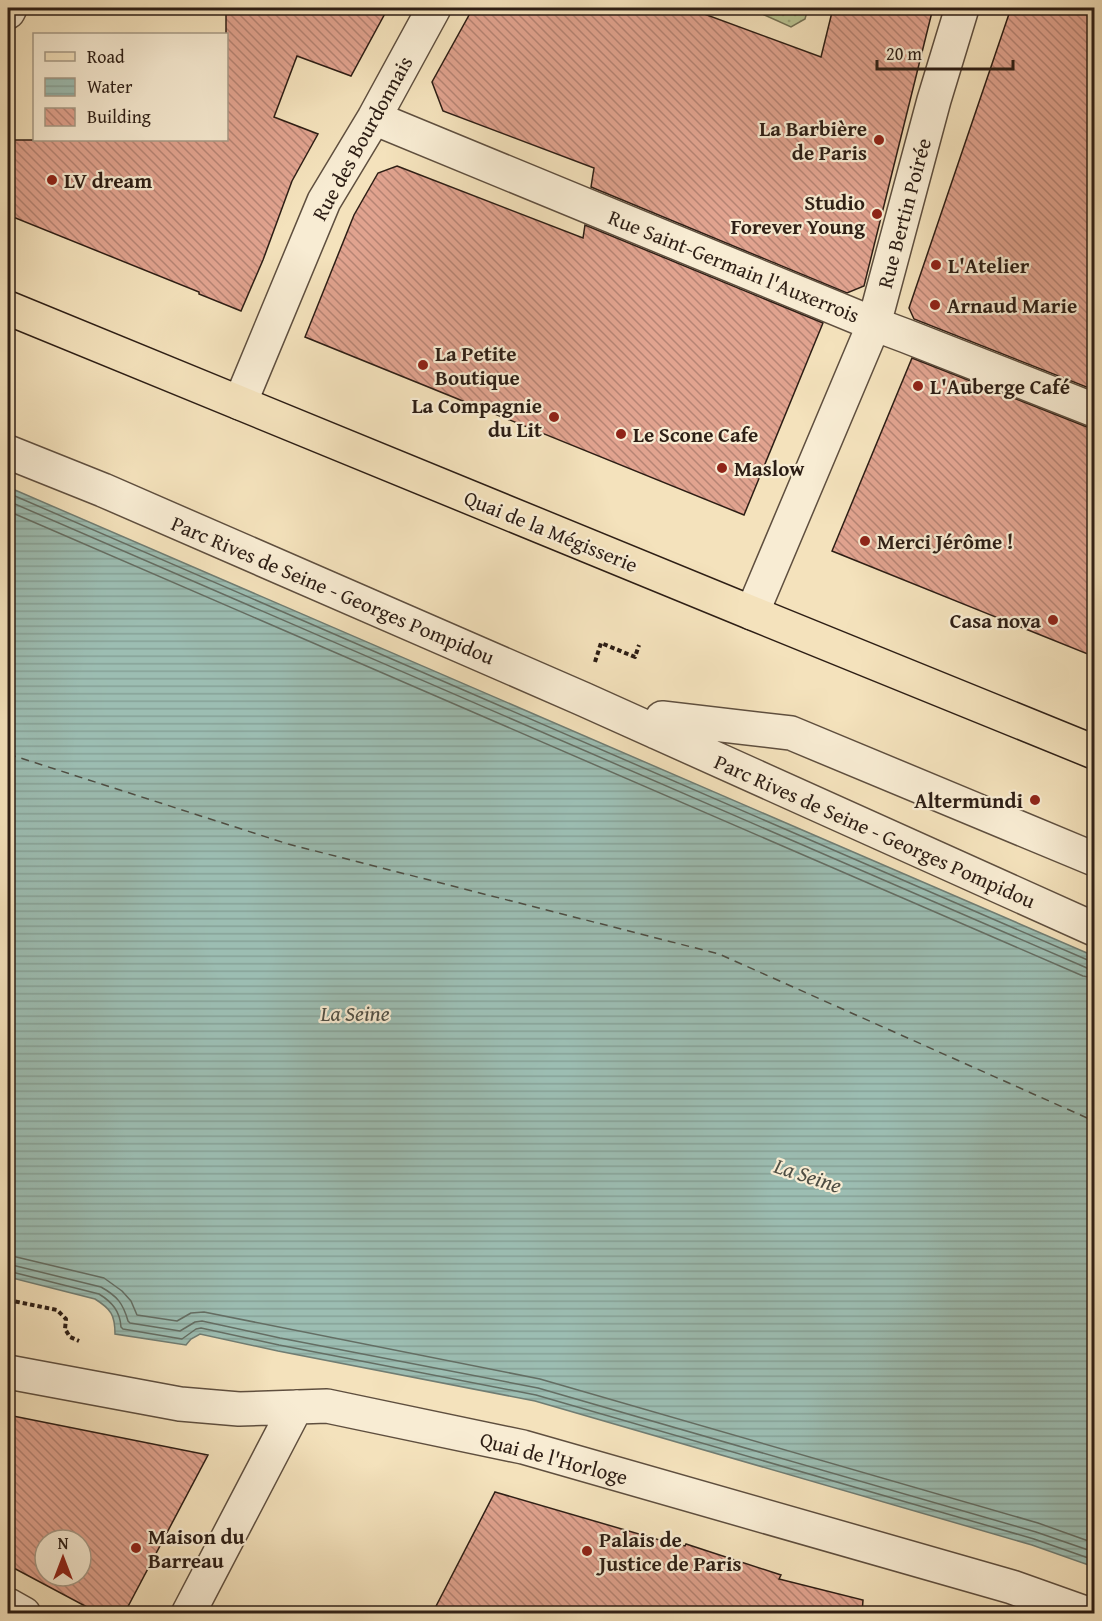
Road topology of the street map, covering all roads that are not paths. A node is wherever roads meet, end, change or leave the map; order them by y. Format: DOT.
graph roads {
  1 [pos="10,8"];
  2 [pos="434,8"];
  3 [pos="962,8"];
  4 [pos="8,12"];
  5 [pos="374,118"];
  6 [pos="8,308"];
  7 [pos="874,324"];
  8 [pos="240,404"];
  9 [pos="1095,410"];
  10 [pos="8,452"];
  11 [pos="752,613"];
  12 [pos="656,732"];
  13 [pos="1095,752"];
  14 [pos="1095,859"];
  15 [pos="1095,929"];
  16 [pos="8,1372"];
  17 [pos="296,1407"];
  18 [pos="8,1605"];
  19 [pos="24,1614"];
  20 [pos="188,1614"];
  21 [pos="1088,1614"];
  1 -- 4 [label="street"];
  2 -- 5 [label="street, Rue des Bourdonnais"];
  3 -- 7 [label="street, Rue Bertin Poirée"];
  5 -- 7 [label="street, Rue Saint-Germain l'Auxerrois"];
  5 -- 8 [label="street, Rue des Bourdonnais"];
  6 -- 8 [label="main road, Quai de la Mégisserie"];
  7 -- 9 [label="street, Rue Saint-Germain l'Auxerrois"];
  7 -- 11 [label="street, Rue Bertin Poirée"];
  8 -- 11 [label="main road, Quai de la Mégisserie"];
  10 -- 12 [label="street, Parc Rives de Seine - Georges Pompidou"];
  11 -- 13 [label="main road, Quai de la Mégisserie"];
  12 -- 14 [label="street, Parc Rives de Seine - Georges Pompidou"];
  12 -- 15 [label="street, Parc Rives de Seine - Georges Pompidou"];
  16 -- 17 [label="street, Quai de l'Horloge"];
  17 -- 20 [label="street"];
  17 -- 21 [label="street, Quai de l'Horloge"];
  18 -- 19 [label="street"];
}
